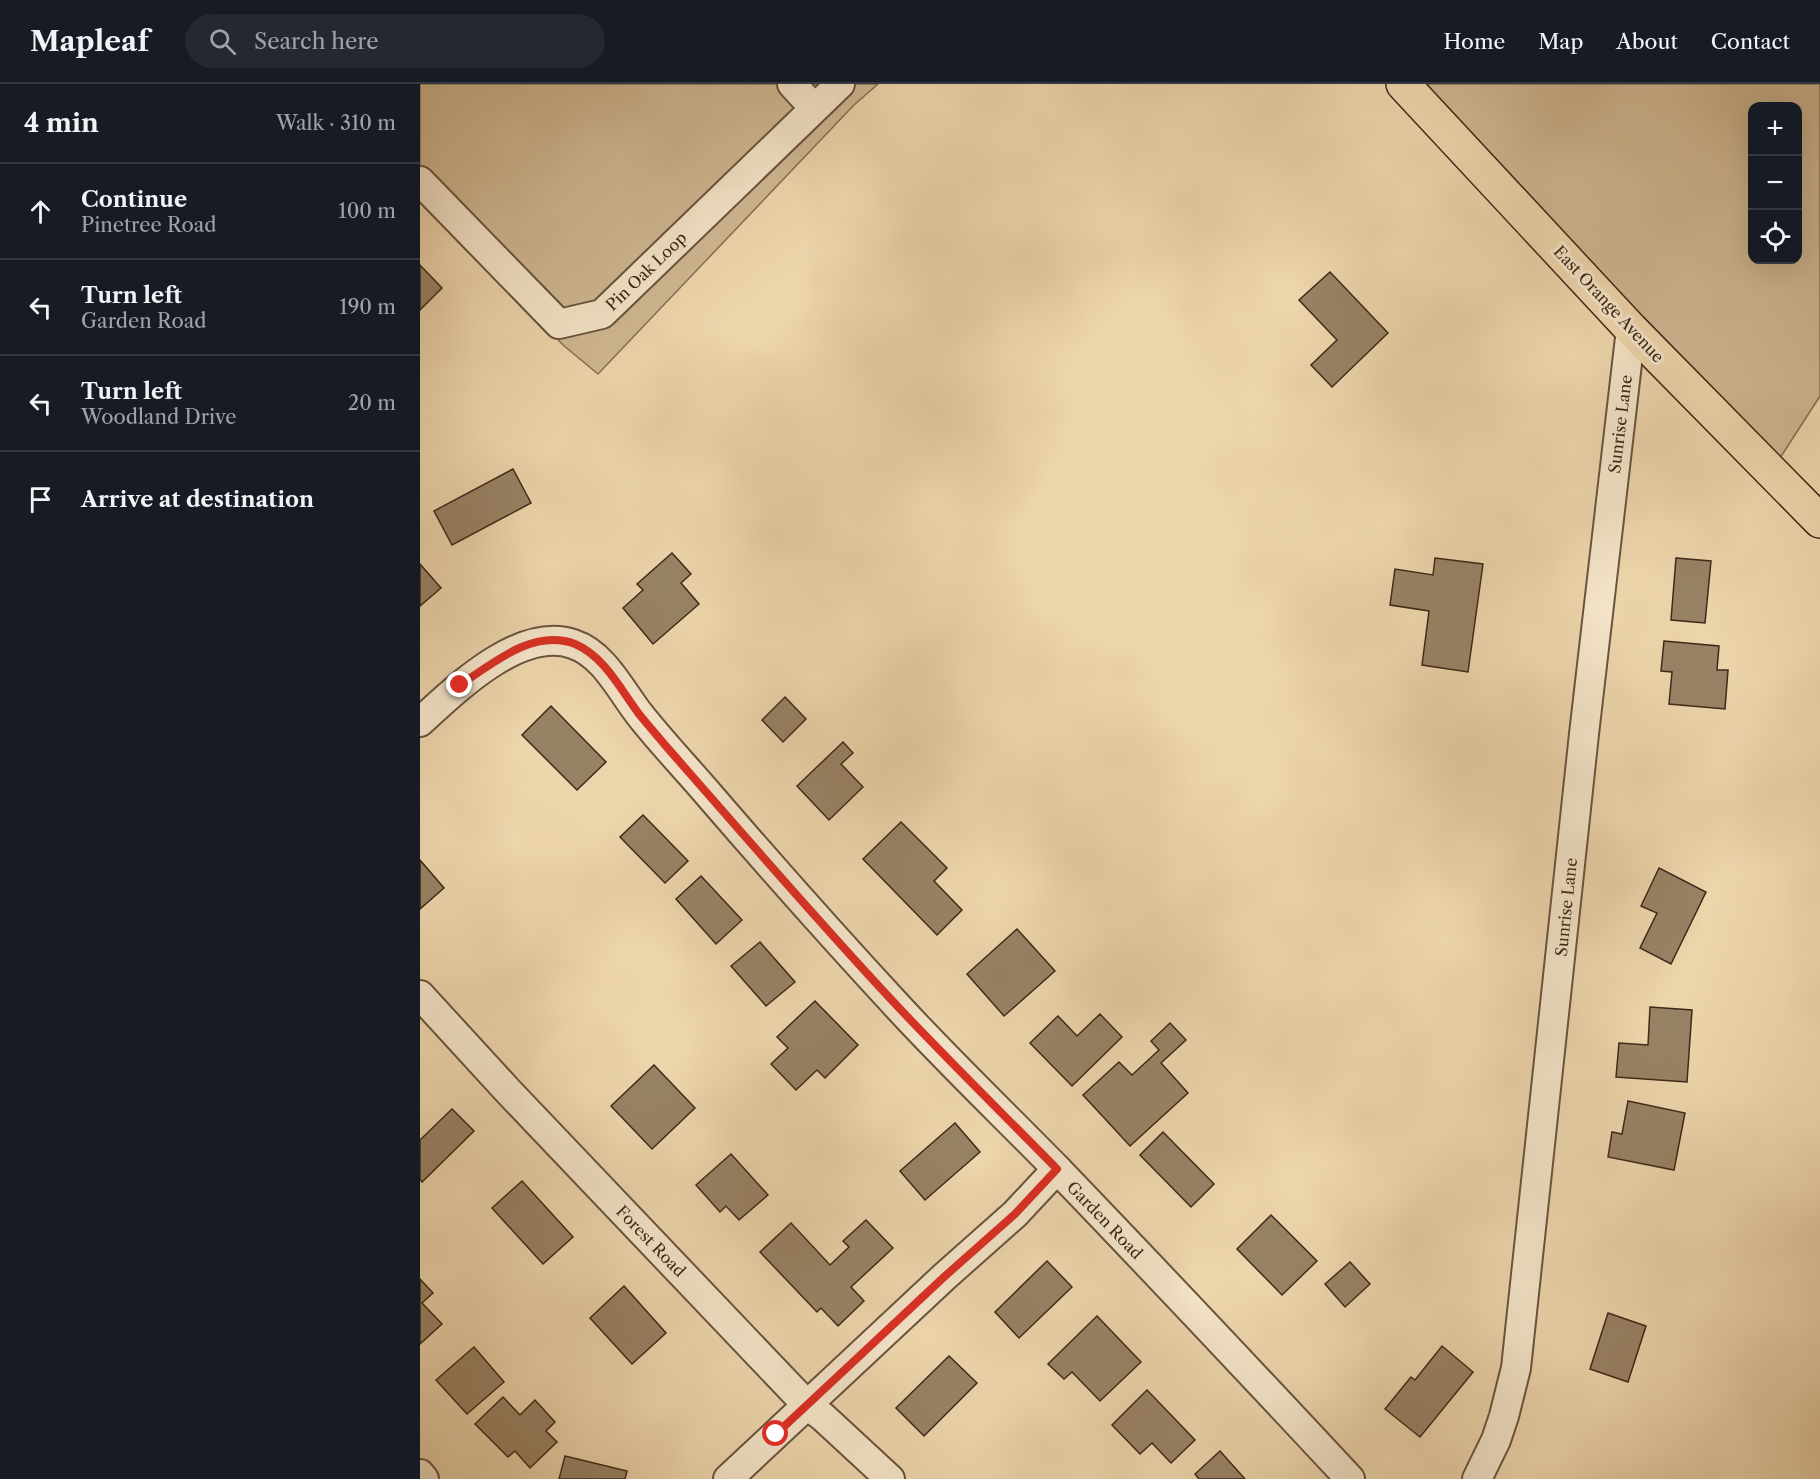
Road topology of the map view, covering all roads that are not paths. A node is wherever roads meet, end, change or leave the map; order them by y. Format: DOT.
graph roads {
  1 [pos="792,84"];
  2 [pos="840,84"];
  3 [pos="1403,84"];
  4 [pos="814,108"];
  5 [pos="420,181"];
  6 [pos="1631,329"];
  7 [pos="1820,521"];
  8 [pos="420,722"];
  9 [pos="420,995"];
  10 [pos="1057,1169"];
  11 [pos="807,1405"];
  12 [pos="420,1474"];
  13 [pos="424,1479"];
  14 [pos="728,1479"];
  15 [pos="890,1479"];
  16 [pos="1350,1479"];
  17 [pos="1477,1479"];
  1 -- 4 [label="street"];
  2 -- 4 [label="street"];
  3 -- 6 [label="main road, East Orange Avenue"];
  4 -- 5 [label="street, Pin Oak Loop"];
  6 -- 7 [label="main road, East Orange Avenue"];
  6 -- 17 [label="street, Sunrise Lane"];
  8 -- 10 [label="street, Garden Road"];
  9 -- 11 [label="street, Forest Road"];
  10 -- 11 [label="street"];
  10 -- 16 [label="street, Garden Road"];
  11 -- 14 [label="street"];
  11 -- 15 [label="street, Forest Road"];
  12 -- 13 [label="street"];
}
